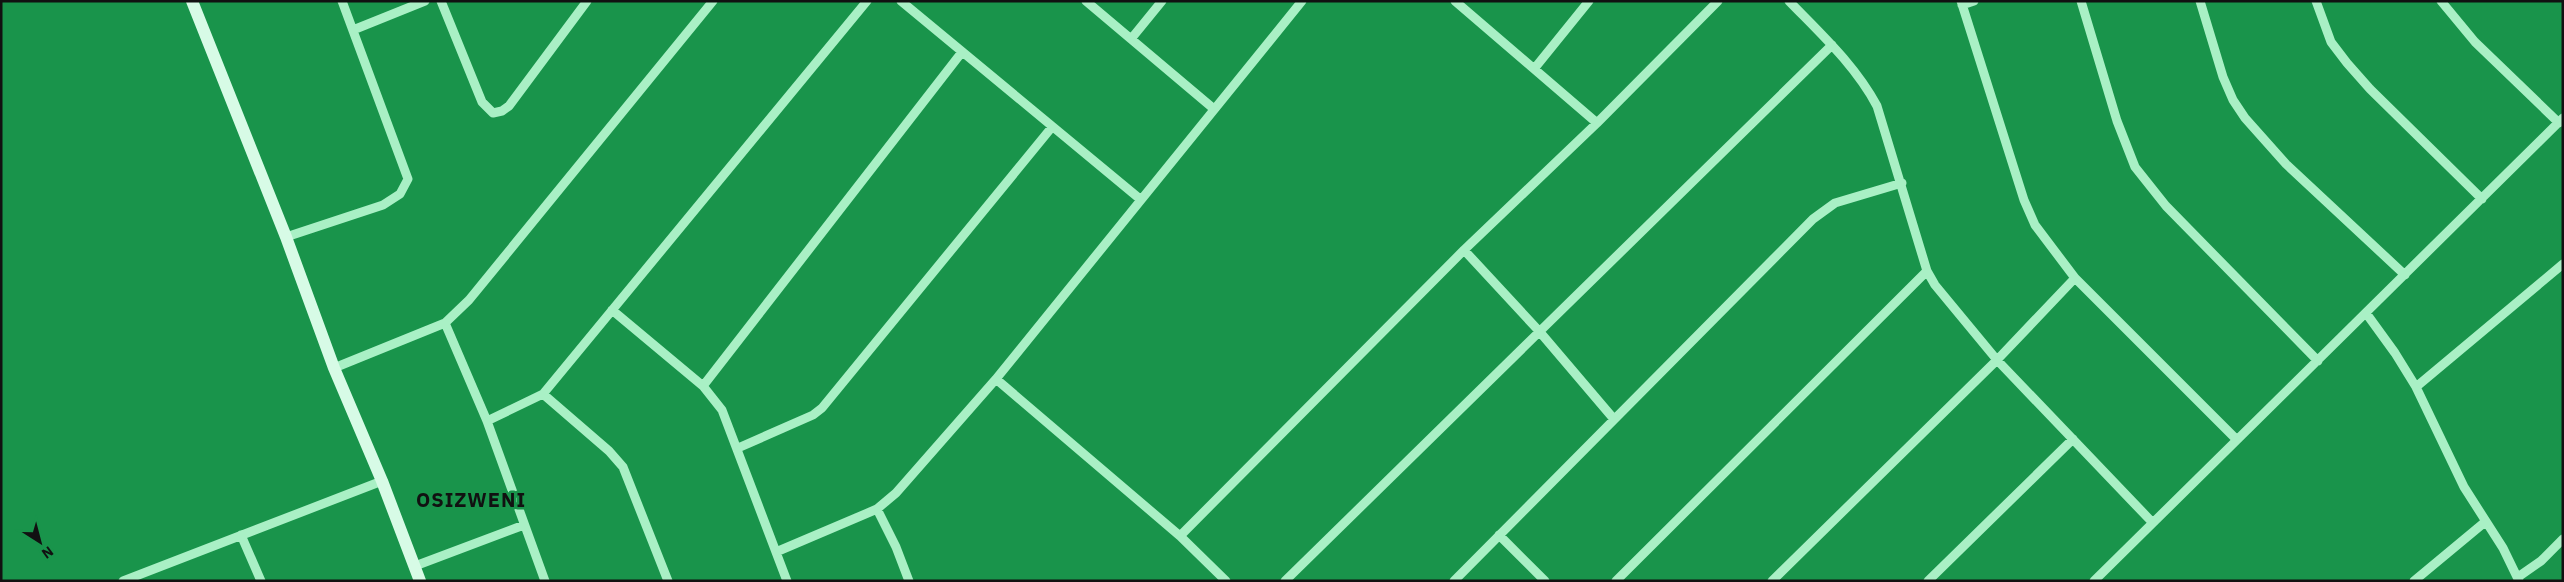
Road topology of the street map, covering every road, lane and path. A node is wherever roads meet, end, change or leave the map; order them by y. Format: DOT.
graph roads {
  1 [pos="192,1"];
  2 [pos="342,1"];
  3 [pos="425,1"];
  4 [pos="441,1"];
  5 [pos="587,1"];
  6 [pos="713,1"];
  7 [pos="867,1"];
  8 [pos="901,1"];
  9 [pos="1086,1"];
  10 [pos="1162,1"];
  11 [pos="1302,1"];
  12 [pos="1589,1"];
  13 [pos="1718,1"];
  14 [pos="1789,1"];
  15 [pos="1974,1"];
  16 [pos="2081,1"];
  17 [pos="2200,1"];
  18 [pos="2316,1"];
  19 [pos="2441,1"];
  20 [pos="1454,2"];
  21 [pos="1962,3"];
  22 [pos="353,30"];
  23 [pos="1131,39"];
  24 [pos="1832,45"];
  25 [pos="962,52"];
  26 [pos="1534,70"];
  27 [pos="1214,109"];
  28 [pos="2561,120"];
  29 [pos="1597,123"];
  30 [pos="1052,127"];
  31 [pos="1902,183"];
  32 [pos="1140,199"];
  33 [pos="2482,199"];
  34 [pos="286,237"];
  35 [pos="1464,250"];
  36 [pos="2563,264"];
  37 [pos="1927,271"];
  38 [pos="2405,275"];
  39 [pos="2075,278"];
  40 [pos="612,310"];
  41 [pos="2366,313"];
  42 [pos="445,323"];
  43 [pos="1539,331"];
  44 [pos="1997,360"];
  45 [pos="2318,361"];
  46 [pos="334,368"];
  47 [pos="996,378"];
  48 [pos="703,386"];
  49 [pos="2416,387"];
  50 [pos="544,394"];
  51 [pos="1613,418"];
  52 [pos="487,420"];
  53 [pos="2073,439"];
  54 [pos="2236,439"];
  55 [pos="738,448"];
  56 [pos="382,481"];
  57 [pos="877,510"];
  58 [pos="2152,522"];
  59 [pos="2485,522"];
  60 [pos="524,525"];
  61 [pos="241,535"];
  62 [pos="1499,535"];
  63 [pos="1180,536"];
  64 [pos="2563,540"];
  65 [pos="776,552"];
  66 [pos="414,566"];
  67 [pos="2518,579"];
  68 [pos="123,581"];
  69 [pos="260,581"];
  70 [pos="420,581"];
  71 [pos="545,581"];
  72 [pos="668,581"];
  73 [pos="787,581"];
  74 [pos="909,581"];
  75 [pos="1226,581"];
  76 [pos="1285,581"];
  77 [pos="1454,581"];
  78 [pos="1545,581"];
  79 [pos="1616,581"];
  80 [pos="1772,581"];
  81 [pos="1928,581"];
  82 [pos="2094,581"];
  83 [pos="2414,581"];
  1 -- 34 [label="street"];
  2 -- 22 [label="street"];
  3 -- 22 [label="street"];
  4 -- 5 [label="street"];
  6 -- 42 [label="street"];
  7 -- 40 [label="street"];
  8 -- 25 [label="street"];
  9 -- 23 [label="street"];
  10 -- 23 [label="street"];
  11 -- 27 [label="street"];
  12 -- 26 [label="street"];
  13 -- 29 [label="street"];
  14 -- 24 [label="street"];
  15 -- 21 [label="street"];
  16 -- 45 [label="street"];
  17 -- 38 [label="street"];
  18 -- 33 [label="street"];
  19 -- 28 [label="street"];
  20 -- 26 [label="street"];
  21 -- 39 [label="street"];
  22 -- 34 [label="street"];
  23 -- 27 [label="street"];
  24 -- 31 [label="street"];
  24 -- 43 [label="street"];
  25 -- 30 [label="street"];
  25 -- 48 [label="street"];
  26 -- 29 [label="street"];
  27 -- 32 [label="street"];
  28 -- 33 [label="street"];
  29 -- 35 [label="street"];
  30 -- 32 [label="street"];
  30 -- 55 [label="street"];
  31 -- 37 [label="street"];
  31 -- 51 [label="street"];
  32 -- 47 [label="street"];
  33 -- 38 [label="street"];
  34 -- 46 [label="street"];
  35 -- 43 [label="street"];
  35 -- 63 [label="street"];
  36 -- 49 [label="street"];
  37 -- 44 [label="street"];
  37 -- 79 [label="street"];
  38 -- 41 [label="street"];
  39 -- 44 [label="street"];
  39 -- 54 [label="street"];
  40 -- 48 [label="street"];
  40 -- 50 [label="street"];
  41 -- 45 [label="street"];
  41 -- 49 [label="street"];
  42 -- 46 [label="street"];
  42 -- 52 [label="street"];
  43 -- 51 [label="street"];
  43 -- 76 [label="street"];
  44 -- 53 [label="street"];
  44 -- 80 [label="street"];
  45 -- 54 [label="street"];
  46 -- 56 [label="street"];
  47 -- 57 [label="street"];
  47 -- 63 [label="street"];
  48 -- 55 [label="street"];
  49 -- 59 [label="street"];
  50 -- 52 [label="street"];
  50 -- 72 [label="street"];
  51 -- 62 [label="street"];
  52 -- 60 [label="street"];
  53 -- 58 [label="street"];
  53 -- 81 [label="street"];
  54 -- 58 [label="street"];
  55 -- 65 [label="street"];
  56 -- 61 [label="street"];
  56 -- 66 [label="street"];
  57 -- 65 [label="street"];
  57 -- 74 [label="street"];
  58 -- 82 [label="street"];
  59 -- 67 [label="street"];
  59 -- 83 [label="street"];
  60 -- 66 [label="street"];
  60 -- 71 [label="street"];
  61 -- 68 [label="street"];
  61 -- 69 [label="street"];
  62 -- 77 [label="street"];
  62 -- 78 [label="street"];
  63 -- 75 [label="street"];
  64 -- 67 [label="street"];
  65 -- 73 [label="street"];
  66 -- 70 [label="street"];
}
